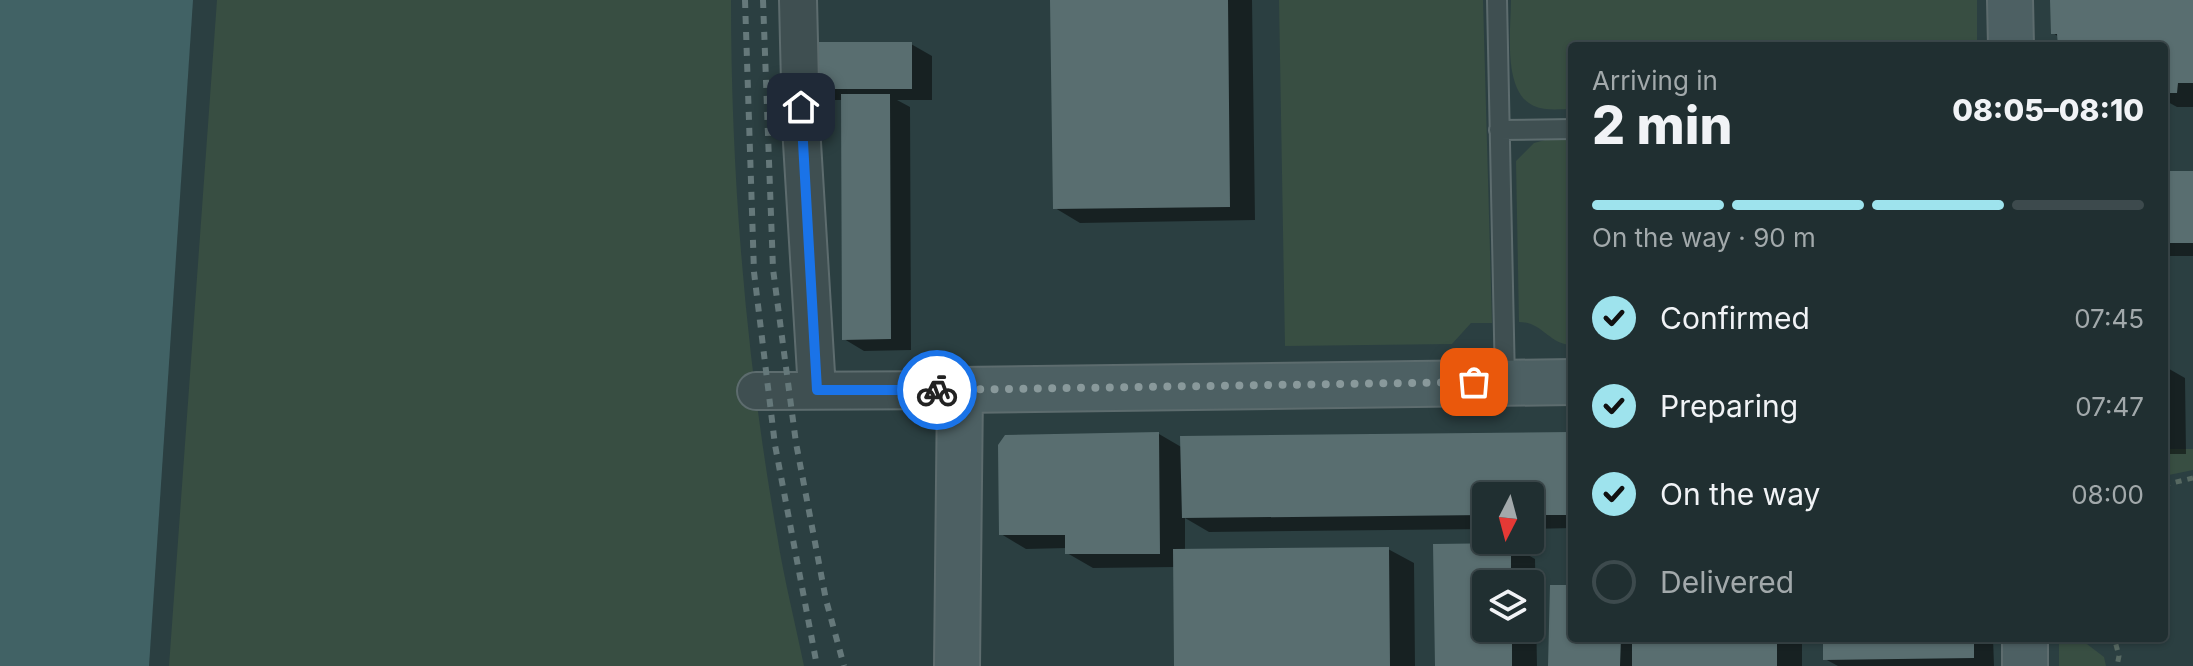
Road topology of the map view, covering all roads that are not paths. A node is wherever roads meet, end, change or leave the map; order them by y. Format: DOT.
graph roads {
  1 [pos="798,0"];
  2 [pos="1497,0"];
  3 [pos="2010,0"];
  4 [pos="2028,0"];
  5 [pos="2011,42"];
  6 [pos="2028,42"];
  7 [pos="1568,129"];
  8 [pos="1499,130"];
  9 [pos="1505,382"];
  10 [pos="1568,382"];
  11 [pos="817,390"];
  12 [pos="960,390"];
  13 [pos="756,391"];
  14 [pos="2025,642"];
  15 [pos="957,666"];
  16 [pos="2025,666"];
  1 -- 11 [label="street"];
  2 -- 8 [label="lane"];
  3 -- 5 [label="street"];
  4 -- 6 [label="street"];
  7 -- 8 [label="lane"];
  8 -- 9 [label="lane"];
  9 -- 10 [label="street"];
  9 -- 12 [label="street"];
  11 -- 12 [label="street"];
  11 -- 13 [label="street"];
  12 -- 15 [label="street"];
  14 -- 16 [label="street"];
}
